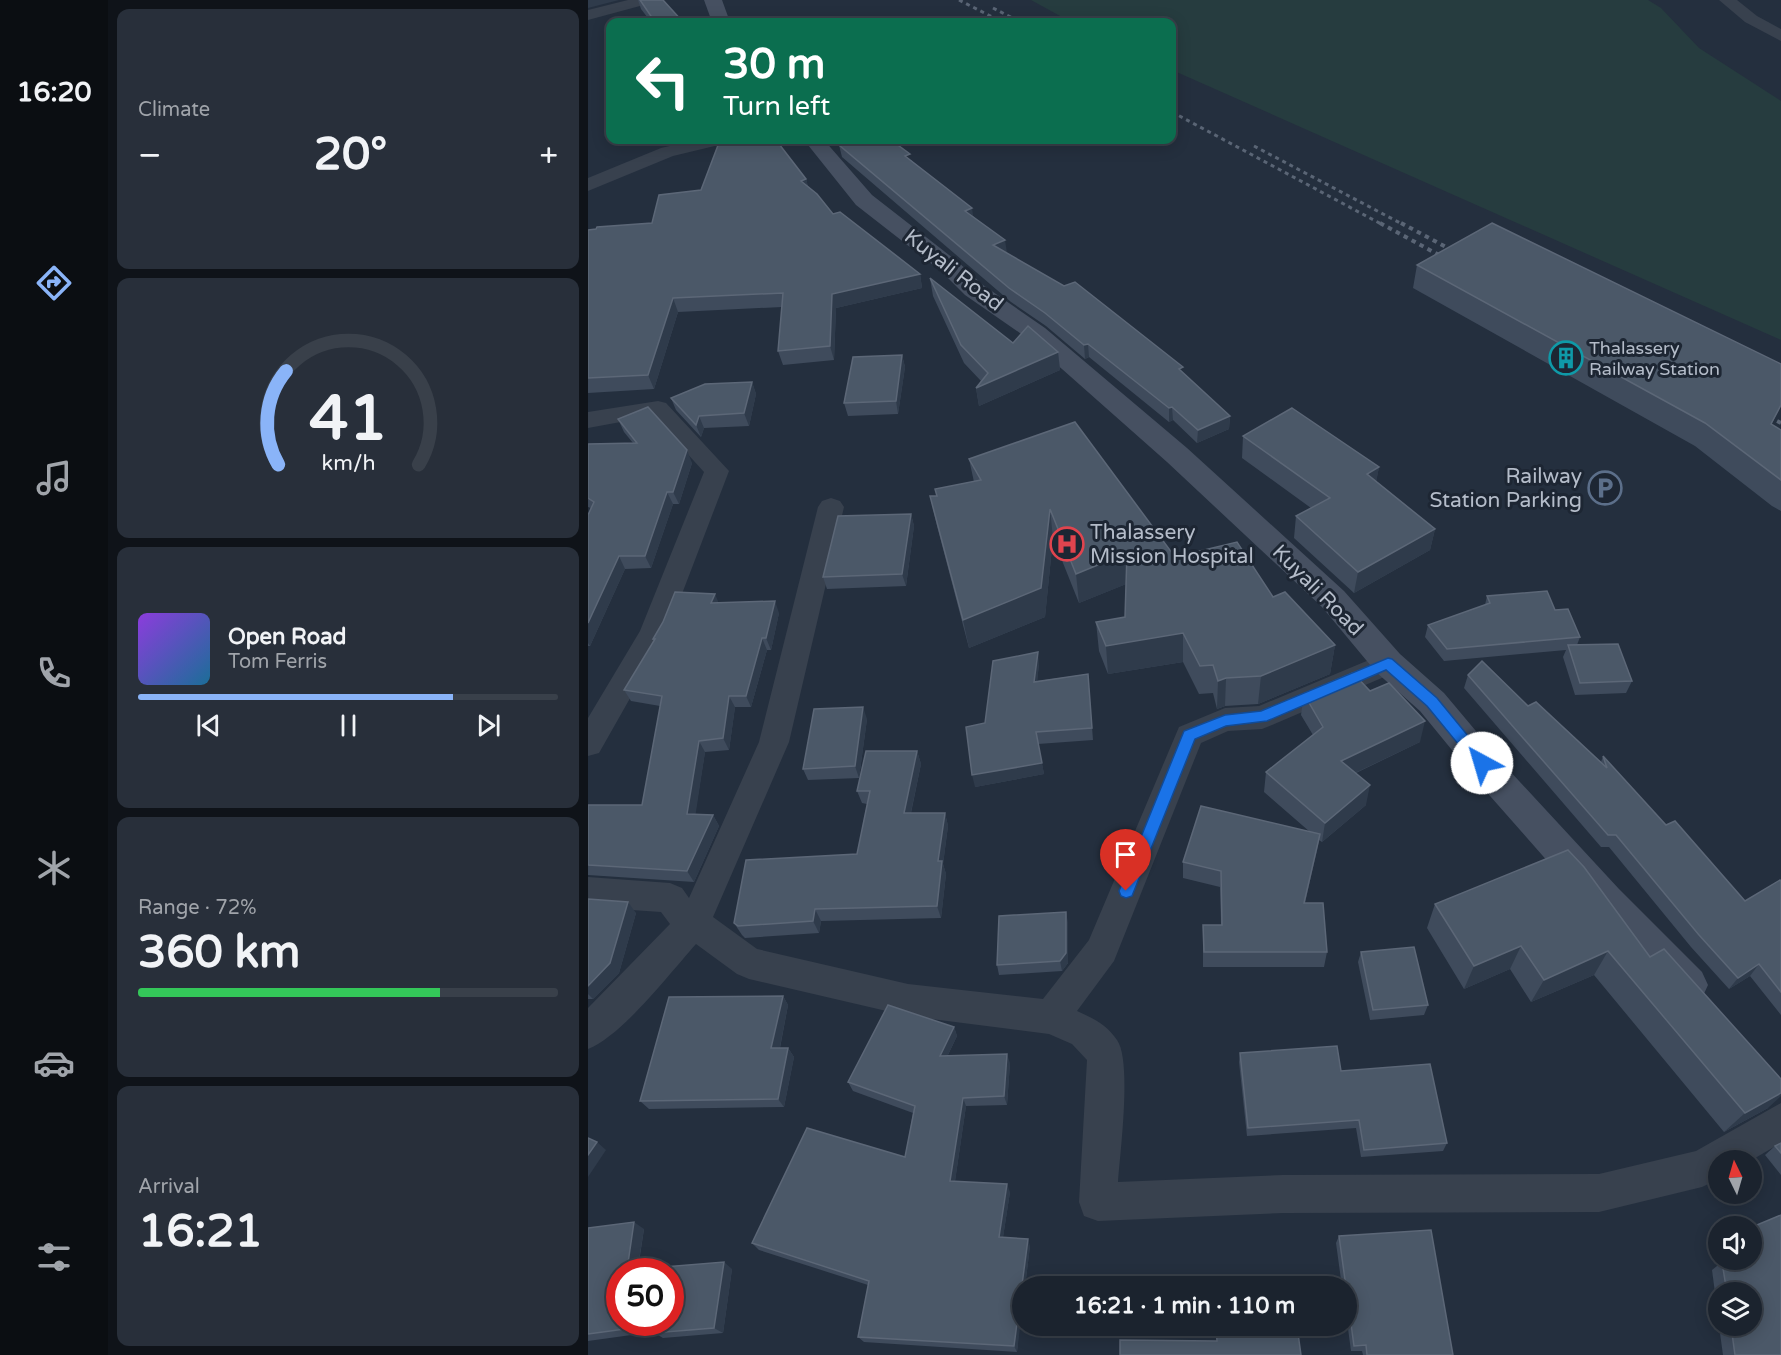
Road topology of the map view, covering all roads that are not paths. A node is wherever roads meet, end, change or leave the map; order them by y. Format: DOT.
graph roads {
  1 [pos="646,0"];
  2 [pos="713,0"];
  3 [pos="1727,0"];
  4 [pos="588,15"];
  5 [pos="720,18"];
  6 [pos="1781,36"];
  7 [pos="700,144"];
  8 [pos="817,144"];
  9 [pos="588,185"];
  10 [pos="588,420"];
  11 [pos="831,507"];
  12 [pos="1388,663"];
  13 [pos="588,744"];
  14 [pos="588,892"];
  15 [pos="694,921"];
  16 [pos="1710,1009"];
  17 [pos="1051,1017"];
  18 [pos="588,1032"];
  19 [pos="1781,1122"];
  1 -- 4 [label="street"];
  2 -- 5 [label="main road"];
  3 -- 6 [label="street"];
  7 -- 9 [label="street"];
  8 -- 12 [label="main road, Kuyali Road"];
  10 -- 13 [label="street"];
  11 -- 15 [label="street"];
  12 -- 16 [label="main road, Kuyali Road"];
  12 -- 17 [label="street"];
  14 -- 15 [label="street"];
  15 -- 17 [label="street"];
  15 -- 18 [label="street"];
  17 -- 19 [label="street"];
}
